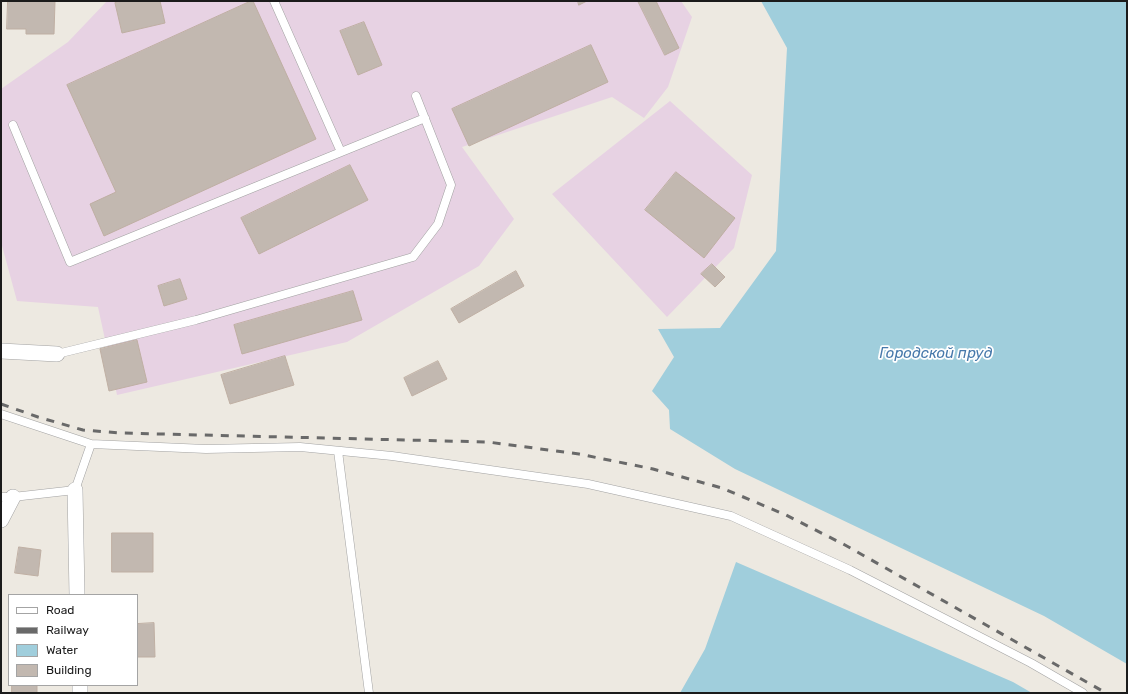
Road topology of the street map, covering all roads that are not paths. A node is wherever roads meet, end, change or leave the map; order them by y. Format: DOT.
graph roads {
  1 [pos="274,1"];
  2 [pos="416,96"];
  3 [pos="425,118"];
  4 [pos="13,125"];
  5 [pos="342,152"];
  6 [pos="1,351"];
  7 [pos="57,354"];
  8 [pos="1,414"];
  9 [pos="91,444"];
  10 [pos="338,451"];
  11 [pos="75,490"];
  12 [pos="7,497"];
  13 [pos="1,520"];
  14 [pos="78,594"];
  15 [pos="370,693"];
  16 [pos="1083,693"];
  1 -- 5 [label="lane"];
  2 -- 3 [label="lane"];
  3 -- 5 [label="lane"];
  3 -- 7 [label="lane"];
  4 -- 5 [label="lane"];
  6 -- 7 [label="street"];
  8 -- 9 [label="lane"];
  9 -- 10 [label="lane"];
  9 -- 11 [label="lane"];
  10 -- 15 [label="lane"];
  10 -- 16 [label="lane"];
  11 -- 12 [label="lane"];
  11 -- 14 [label="street"];
  12 -- 13 [label="street"];
}
